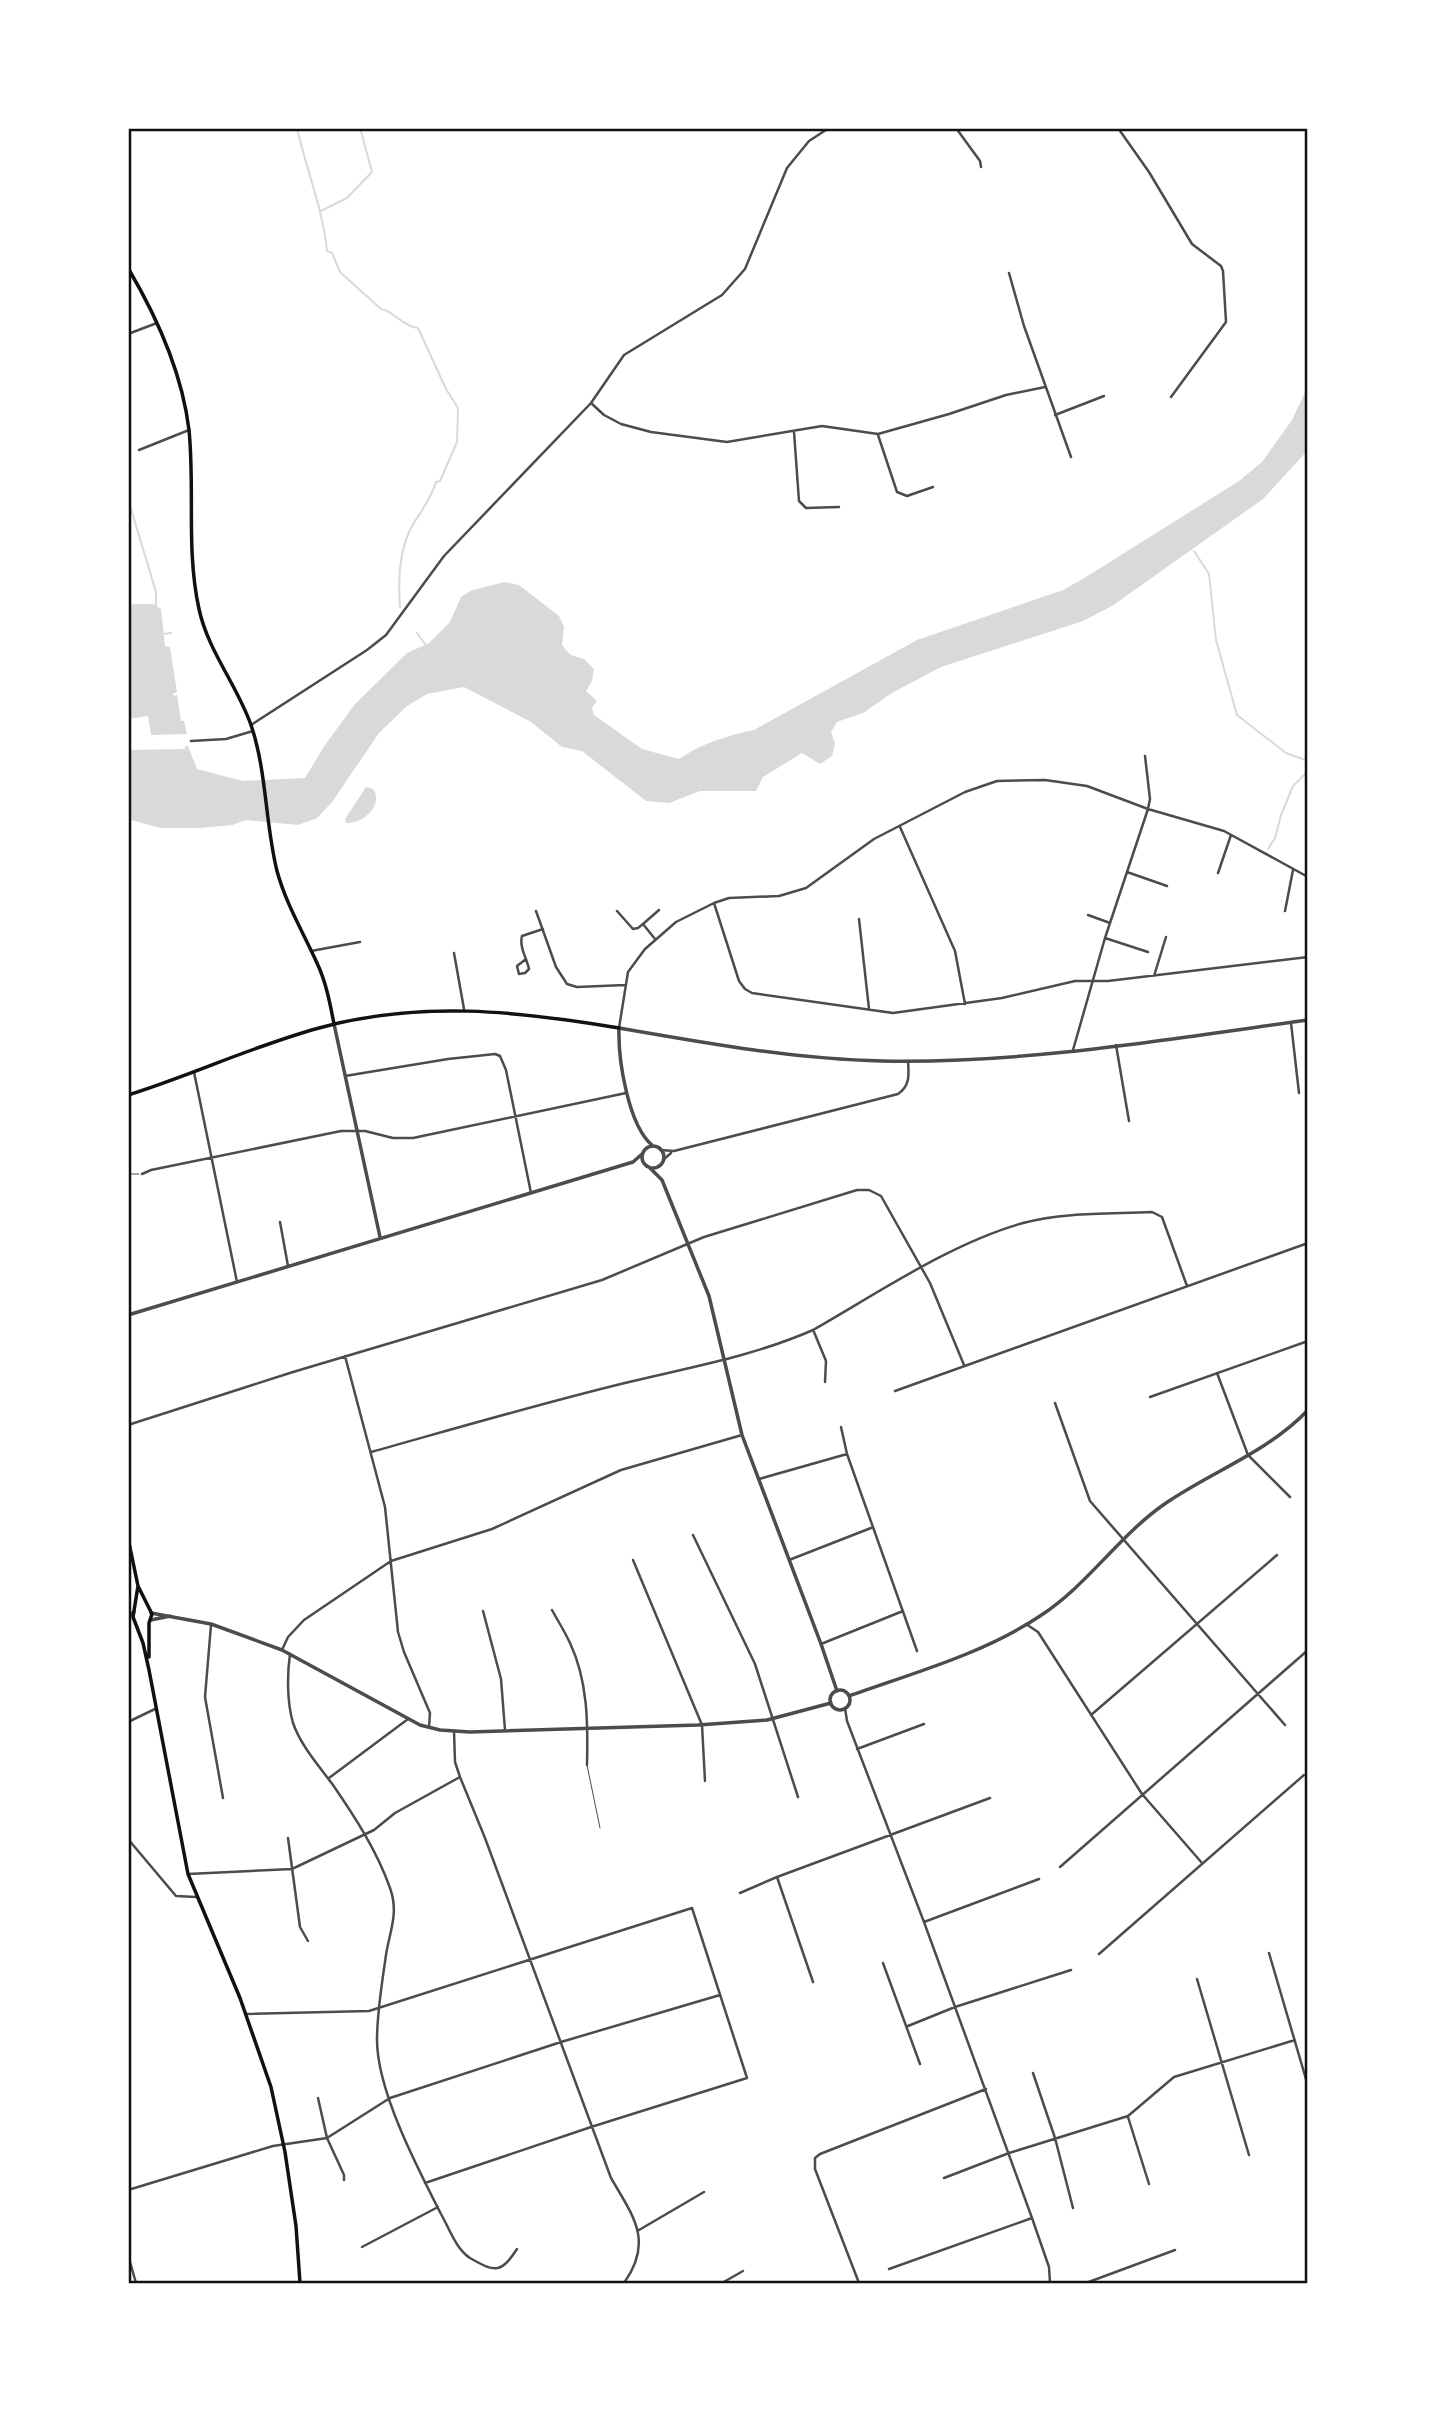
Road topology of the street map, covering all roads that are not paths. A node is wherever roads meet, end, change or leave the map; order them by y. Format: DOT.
graph roads {
  1 [pos="829,128"];
  2 [pos="956,128"];
  3 [pos="1118,128"];
  4 [pos="981,167"];
  5 [pos="128,268"];
  6 [pos="1009,273"];
  7 [pos="157,323"];
  8 [pos="128,334"];
  9 [pos="1045,387"];
  10 [pos="1104,396"];
  11 [pos="1171,397"];
  12 [pos="591,403"];
  13 [pos="1055,415"];
  14 [pos="189,430"];
  15 [pos="793,430"];
  16 [pos="878,434"];
  17 [pos="139,450"];
  18 [pos="1071,457"];
  19 [pos="933,487"];
  20 [pos="839,507"];
  21 [pos="251,725"];
  22 [pos="253,731"];
  23 [pos="191,741"];
  24 [pos="1145,756"];
  25 [pos="1149,809"];
  26 [pos="899,826"];
  27 [pos="1231,835"];
  28 [pos="1294,868"];
  29 [pos="1127,872"];
  30 [pos="1218,873"];
  31 [pos="1308,877"];
  32 [pos="1167,886"];
  33 [pos="714,903"];
  34 [pos="659,910"];
  35 [pos="536,911"];
  36 [pos="617,911"];
  37 [pos="1285,911"];
  38 [pos="1088,915"];
  39 [pos="859,919"];
  40 [pos="1110,923"];
  41 [pos="643,925"];
  42 [pos="543,929"];
  43 [pos="1166,937"];
  44 [pos="1105,938"];
  45 [pos="655,939"];
  46 [pos="360,942"];
  47 [pos="311,951"];
  48 [pos="1148,952"];
  49 [pos="454,953"];
  50 [pos="1308,957"];
  51 [pos="526,959"];
  52 [pos="1154,976"];
  53 [pos="1091,982"];
  54 [pos="625,985"];
  55 [pos="965,1004"];
  56 [pos="464,1009"];
  57 [pos="869,1010"];
  58 [pos="1308,1020"];
  59 [pos="1291,1023"];
  60 [pos="334,1024"];
  61 [pos="619,1028"];
  62 [pos="1116,1045"];
  63 [pos="1073,1050"];
  64 [pos="908,1061"];
  65 [pos="194,1072"];
  66 [pos="345,1076"];
  67 [pos="626,1093"];
  68 [pos="1299,1093"];
  69 [pos="128,1095"];
  70 [pos="515,1116"];
  71 [pos="1129,1121"];
  72 [pos="357,1130"];
  73 [pos="644,1137"];
  74 [pos="653,1146"];
  75 [pos="660,1150"];
  76 [pos="674,1152"];
  77 [pos="643,1153"];
  78 [pos="212,1157"];
  79 [pos="633,1162"];
  80 [pos="662,1162"];
  81 [pos="647,1165"];
  82 [pos="128,1174"];
  83 [pos="142,1174"];
  84 [pos="659,1176"];
  85 [pos="531,1193"];
  86 [pos="279,1222"];
  87 [pos="380,1238"];
  88 [pos="689,1243"];
  89 [pos="1308,1243"];
  90 [pos="288,1266"];
  91 [pos="922,1268"];
  92 [pos="237,1282"];
  93 [pos="1187,1286"];
  94 [pos="128,1315"];
  95 [pos="813,1330"];
  96 [pos="1308,1341"];
  97 [pos="345,1356"];
  98 [pos="724,1361"];
  99 [pos="964,1365"];
  100 [pos="1217,1373"];
  101 [pos="825,1382"];
  102 [pos="895,1391"];
  103 [pos="1150,1397"];
  104 [pos="1055,1403"];
  105 [pos="1308,1410"];
  106 [pos="128,1425"];
  107 [pos="841,1427"];
  108 [pos="741,1435"];
  109 [pos="371,1452"];
  110 [pos="846,1454"];
  111 [pos="1248,1455"];
  112 [pos="759,1479"];
  113 [pos="1290,1497"];
  114 [pos="872,1528"];
  115 [pos="693,1535"];
  116 [pos="128,1538"];
  117 [pos="1123,1539"];
  118 [pos="1277,1555"];
  119 [pos="633,1560"];
  120 [pos="789,1560"];
  121 [pos="391,1561"];
  122 [pos="138,1586"];
  123 [pos="552,1609"];
  124 [pos="135,1611"];
  125 [pos="150,1611"];
  126 [pos="483,1611"];
  127 [pos="903,1611"];
  128 [pos="128,1616"];
  129 [pos="172,1616"];
  130 [pos="150,1621"];
  131 [pos="136,1622"];
  132 [pos="128,1623"];
  133 [pos="211,1624"];
  134 [pos="1026,1624"];
  135 [pos="1197,1624"];
  136 [pos="821,1644"];
  137 [pos="282,1650"];
  138 [pos="1308,1650"];
  139 [pos="917,1651"];
  140 [pos="290,1654"];
  141 [pos="149,1670"];
  142 [pos="837,1691"];
  143 [pos="1257,1694"];
  144 [pos="849,1696"];
  145 [pos="831,1703"];
  146 [pos="155,1709"];
  147 [pos="845,1709"];
  148 [pos="1090,1716"];
  149 [pos="408,1719"];
  150 [pos="774,1719"];
  151 [pos="128,1722"];
  152 [pos="924,1724"];
  153 [pos="702,1725"];
  154 [pos="1285,1725"];
  155 [pos="429,1727"];
  156 [pos="588,1728"];
  157 [pos="505,1730"];
  158 [pos="454,1731"];
  159 [pos="857,1749"];
  160 [pos="587,1766"];
  161 [pos="1304,1775"];
  162 [pos="460,1777"];
  163 [pos="328,1779"];
  164 [pos="705,1781"];
  165 [pos="1142,1794"];
  166 [pos="799,1797"];
  167 [pos="223,1798"];
  168 [pos="990,1798"];
  169 [pos="600,1828"];
  170 [pos="364,1835"];
  171 [pos="891,1835"];
  172 [pos="288,1838"];
  173 [pos="128,1839"];
  174 [pos="1202,1863"];
  175 [pos="1060,1867"];
  176 [pos="292,1869"];
  177 [pos="188,1874"];
  178 [pos="777,1877"];
  179 [pos="1039,1879"];
  180 [pos="740,1893"];
  181 [pos="196,1897"];
  182 [pos="924,1922"];
  183 [pos="308,1941"];
  184 [pos="1269,1953"];
  185 [pos="1099,1954"];
  186 [pos="531,1959"];
  187 [pos="883,1963"];
  188 [pos="1071,1970"];
  189 [pos="1197,1979"];
  190 [pos="813,1982"];
  191 [pos="720,1995"];
  192 [pos="379,2007"];
  193 [pos="955,2007"];
  194 [pos="246,2014"];
  195 [pos="908,2026"];
  196 [pos="1295,2040"];
  197 [pos="561,2042"];
  198 [pos="1221,2063"];
  199 [pos="920,2064"];
  200 [pos="1033,2073"];
  201 [pos="1308,2086"];
  202 [pos="986,2089"];
  203 [pos="318,2098"];
  204 [pos="390,2098"];
  205 [pos="1128,2116"];
  206 [pos="591,2127"];
  207 [pos="327,2138"];
  208 [pos="1055,2138"];
  209 [pos="284,2146"];
  210 [pos="1009,2153"];
  211 [pos="1248,2155"];
  212 [pos="944,2178"];
  213 [pos="344,2180"];
  214 [pos="425,2183"];
  215 [pos="1149,2184"];
  216 [pos="128,2190"];
  217 [pos="704,2192"];
  218 [pos="438,2207"];
  219 [pos="1073,2208"];
  220 [pos="1032,2218"];
  221 [pos="639,2230"];
  222 [pos="362,2247"];
  223 [pos="517,2249"];
  224 [pos="1175,2250"];
  225 [pos="128,2255"];
  226 [pos="889,2269"];
  227 [pos="743,2271"];
  228 [pos="626,2282"];
  229 [pos="136,2283"];
  230 [pos="300,2283"];
  231 [pos="633,2283"];
  232 [pos="722,2283"];
  233 [pos="859,2283"];
  234 [pos="1050,2283"];
  235 [pos="1086,2283"];
  1 -- 12 [label="street"];
  2 -- 4 [label="street"];
  3 -- 11 [label="street"];
  5 -- 7 [label="main road"];
  6 -- 9 [label="street"];
  7 -- 8 [label="street"];
  7 -- 14 [label="main road"];
  9 -- 13 [label="street"];
  9 -- 16 [label="street"];
  10 -- 13 [label="street"];
  12 -- 15 [label="street"];
  12 -- 21 [label="street"];
  13 -- 18 [label="street"];
  14 -- 17 [label="street"];
  14 -- 21 [label="main road"];
  15 -- 16 [label="street"];
  15 -- 20 [label="street"];
  16 -- 19 [label="street"];
  21 -- 22 [label="main road"];
  22 -- 23 [label="street"];
  22 -- 47 [label="main road"];
  24 -- 25 [label="street"];
  25 -- 26 [label="street"];
  25 -- 27 [label="street"];
  25 -- 29 [label="street"];
  26 -- 33 [label="street"];
  26 -- 55 [label="street"];
  27 -- 28 [label="street"];
  27 -- 30 [label="street"];
  28 -- 31 [label="street"];
  28 -- 37 [label="street"];
  29 -- 32 [label="street"];
  29 -- 40 [label="street"];
  33 -- 45 [label="street"];
  33 -- 57 [label="street"];
  34 -- 41 [label="street"];
  35 -- 42 [label="street"];
  36 -- 41 [label="street"];
  38 -- 40 [label="street"];
  39 -- 57 [label="street"];
  40 -- 44 [label="street"];
  41 -- 45 [label="street"];
  42 -- 51 [label="street"];
  42 -- 54 [label="street"];
  43 -- 52 [label="street"];
  44 -- 48 [label="street"];
  44 -- 53 [label="street"];
  45 -- 54 [label="street"];
  46 -- 47 [label="street"];
  47 -- 60 [label="main road"];
  49 -- 56 [label="street"];
  50 -- 52 [label="street"];
  52 -- 53 [label="street"];
  53 -- 55 [label="street"];
  53 -- 63 [label="street"];
  54 -- 61 [label="street"];
  55 -- 57 [label="street"];
  56 -- 60 [label="main road"];
  56 -- 61 [label="main road"];
  58 -- 59 [label="street"];
  59 -- 62 [label="street"];
  59 -- 68 [label="street"];
  60 -- 65 [label="main road"];
  60 -- 66 [label="street"];
  61 -- 64 [label="street"];
  61 -- 67 [label="street"];
  62 -- 63 [label="street"];
  62 -- 71 [label="street"];
  63 -- 64 [label="street"];
  64 -- 76 [label="street"];
  65 -- 69 [label="main road"];
  65 -- 78 [label="street"];
  66 -- 70 [label="street"];
  66 -- 72 [label="street"];
  67 -- 70 [label="street"];
  67 -- 73 [label="street"];
  70 -- 72 [label="street"];
  70 -- 85 [label="street"];
  72 -- 78 [label="street"];
  72 -- 87 [label="street"];
  73 -- 74 [label="street"];
  73 -- 77 [label="street"];
  74 -- 75 [label="street"];
  74 -- 77 [label="street"];
  75 -- 76 [label="street"];
  75 -- 80 [label="street"];
  76 -- 80 [label="street"];
  77 -- 79 [label="street"];
  77 -- 81 [label="street"];
  78 -- 83 [label="street"];
  78 -- 92 [label="street"];
  79 -- 81 [label="street"];
  79 -- 85 [label="street"];
  80 -- 81 [label="street"];
  80 -- 84 [label="street"];
  81 -- 84 [label="street"];
  82 -- 83 [label="lane"];
  84 -- 88 [label="street"];
  85 -- 87 [label="street"];
  86 -- 90 [label="street"];
  87 -- 90 [label="street"];
  88 -- 91 [label="street"];
  88 -- 97 [label="street"];
  88 -- 98 [label="street"];
  89 -- 93 [label="street"];
  90 -- 92 [label="street"];
  91 -- 93 [label="street"];
  91 -- 95 [label="street"];
  91 -- 99 [label="street"];
  92 -- 94 [label="street"];
  93 -- 99 [label="street"];
  95 -- 98 [label="street"];
  95 -- 101 [label="street"];
  96 -- 100 [label="street"];
  97 -- 106 [label="street"];
  97 -- 109 [label="street"];
  98 -- 108 [label="street"];
  98 -- 109 [label="street"];
  99 -- 102 [label="street"];
  100 -- 103 [label="street"];
  100 -- 111 [label="street"];
  104 -- 117 [label="street"];
  105 -- 111 [label="street"];
  107 -- 110 [label="street"];
  108 -- 112 [label="street"];
  108 -- 121 [label="street"];
  109 -- 121 [label="street"];
  110 -- 112 [label="street"];
  110 -- 114 [label="street"];
  111 -- 113 [label="street"];
  111 -- 117 [label="street"];
  112 -- 120 [label="street"];
  114 -- 120 [label="street"];
  114 -- 127 [label="street"];
  115 -- 150 [label="street"];
  116 -- 122 [label="main road"];
  117 -- 134 [label="street"];
  117 -- 135 [label="street"];
  118 -- 135 [label="street"];
  119 -- 153 [label="street"];
  120 -- 136 [label="street"];
  121 -- 137 [label="street"];
  121 -- 155 [label="street"];
  122 -- 124 [label="main road"];
  122 -- 125 [label="main road"];
  123 -- 156 [label="street"];
  124 -- 125 [label="main road"];
  124 -- 128 [label="street"];
  124 -- 131 [label="main road"];
  125 -- 129 [label="street"];
  125 -- 130 [label="main road"];
  126 -- 157 [label="street"];
  127 -- 136 [label="street"];
  127 -- 139 [label="street"];
  129 -- 130 [label="street"];
  129 -- 133 [label="street"];
  130 -- 131 [label="main road"];
  130 -- 141 [label="main road"];
  131 -- 132 [label="street"];
  131 -- 141 [label="main road"];
  133 -- 137 [label="street"];
  133 -- 167 [label="street"];
  134 -- 144 [label="street"];
  134 -- 148 [label="street"];
  135 -- 143 [label="street"];
  135 -- 148 [label="street"];
  136 -- 142 [label="street"];
  137 -- 140 [label="street"];
  138 -- 143 [label="street"];
  140 -- 149 [label="street"];
  140 -- 163 [label="street"];
  141 -- 146 [label="main road"];
  142 -- 144 [label="street"];
  142 -- 145 [label="street"];
  143 -- 154 [label="street"];
  143 -- 165 [label="street"];
  144 -- 147 [label="street"];
  145 -- 147 [label="street"];
  145 -- 150 [label="street"];
  146 -- 151 [label="street"];
  146 -- 177 [label="main road"];
  147 -- 159 [label="street"];
  148 -- 165 [label="street"];
  149 -- 155 [label="street"];
  149 -- 163 [label="street"];
  150 -- 153 [label="street"];
  150 -- 166 [label="street"];
  152 -- 159 [label="street"];
  153 -- 156 [label="street"];
  153 -- 164 [label="street"];
  155 -- 158 [label="street"];
  156 -- 157 [label="street"];
  156 -- 160 [label="street"];
  157 -- 158 [label="street"];
  158 -- 162 [label="street"];
  159 -- 171 [label="street"];
  160 -- 169 [label="lane"];
  161 -- 174 [label="street"];
  162 -- 170 [label="street"];
  162 -- 186 [label="street"];
  163 -- 170 [label="street"];
  165 -- 174 [label="street"];
  165 -- 175 [label="street"];
  168 -- 171 [label="street"];
  170 -- 176 [label="street"];
  170 -- 192 [label="street"];
  171 -- 178 [label="street"];
  171 -- 182 [label="street"];
  172 -- 176 [label="street"];
  173 -- 181 [label="street"];
  174 -- 185 [label="street"];
  176 -- 177 [label="street"];
  176 -- 183 [label="street"];
  177 -- 181 [label="main road"];
  178 -- 180 [label="street"];
  178 -- 190 [label="street"];
  179 -- 182 [label="street"];
  181 -- 194 [label="main road"];
  182 -- 193 [label="street"];
  184 -- 196 [label="street"];
  186 -- 191 [label="street"];
  186 -- 192 [label="street"];
  186 -- 197 [label="street"];
  187 -- 195 [label="street"];
  188 -- 193 [label="street"];
  189 -- 198 [label="street"];
  191 -- 197 [label="street"];
  191 -- 206 [label="street"];
  192 -- 194 [label="street"];
  192 -- 204 [label="street"];
  193 -- 195 [label="street"];
  193 -- 202 [label="street"];
  194 -- 209 [label="main road"];
  195 -- 199 [label="street"];
  196 -- 198 [label="street"];
  196 -- 201 [label="street"];
  197 -- 204 [label="street"];
  197 -- 206 [label="street"];
  198 -- 205 [label="street"];
  198 -- 211 [label="street"];
  200 -- 208 [label="street"];
  202 -- 210 [label="street"];
  202 -- 233 [label="street"];
  203 -- 207 [label="street"];
  204 -- 207 [label="street"];
  204 -- 214 [label="street"];
  205 -- 208 [label="street"];
  205 -- 215 [label="street"];
  206 -- 214 [label="street"];
  206 -- 221 [label="street"];
  207 -- 209 [label="street"];
  207 -- 213 [label="street"];
  208 -- 210 [label="street"];
  208 -- 219 [label="street"];
  209 -- 216 [label="street"];
  209 -- 230 [label="main road"];
  210 -- 212 [label="street"];
  210 -- 220 [label="street"];
  214 -- 218 [label="street"];
  217 -- 221 [label="street"];
  218 -- 222 [label="street"];
  218 -- 223 [label="street"];
  220 -- 226 [label="street"];
  220 -- 234 [label="street"];
  221 -- 228 [label="street"];
  224 -- 235 [label="street"];
  225 -- 229 [label="street"];
  227 -- 232 [label="street"];
  228 -- 231 [label="street"];
}
